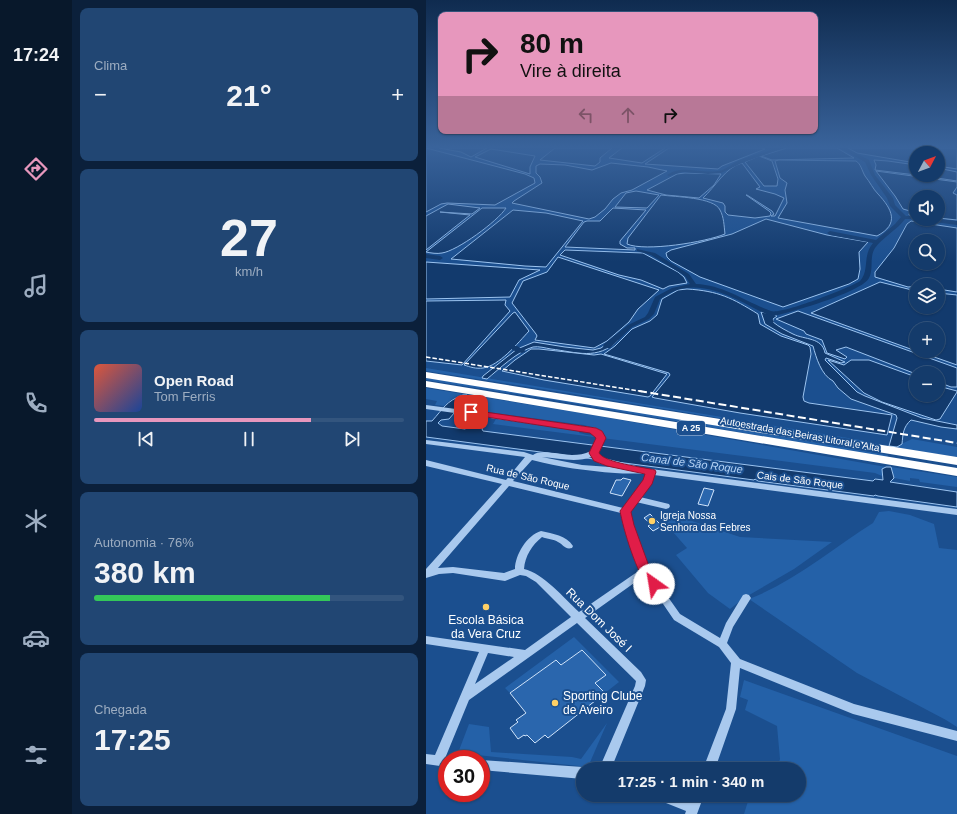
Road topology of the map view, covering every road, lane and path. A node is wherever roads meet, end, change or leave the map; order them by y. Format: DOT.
graph roads {
  1 [pos="426,375"];
  2 [pos="426,384"];
  3 [pos="426,407"];
  4 [pos="426,442"];
  5 [pos="594,453"];
  6 [pos="530,457"];
  7 [pos="957,461"];
  8 [pos="426,463"];
  9 [pos="642,471"];
  10 [pos="651,472"];
  11 [pos="957,472"];
  12 [pos="507,483"];
  13 [pos="635,499"];
  14 [pos="666,506"];
  15 [pos="625,511"];
  16 [pos="957,512"];
  17 [pos="569,546"];
  18 [pos="519,571"];
  19 [pos="645,571"];
  20 [pos="426,575"];
  21 [pos="746,598"];
  22 [pos="577,618"];
  23 [pos="426,640"];
  24 [pos="722,644"];
  25 [pos="485,648"];
  26 [pos="526,654"];
  27 [pos="736,662"];
  28 [pos="466,696"];
  29 [pos="957,736"];
  30 [pos="443,750"];
  31 [pos="426,759"];
  32 [pos="438,760"];
  33 [pos="608,762"];
  34 [pos="711,762"];
  35 [pos="490,765"];
  36 [pos="576,772"];
  37 [pos="674,802"];
  38 [pos="692,811"];
  1 -- 7 [label="highway, Autoestrada das Beiras Litoral e Alta / A 25"];
  2 -- 11 [label="highway, Autoestrada das Beiras Litoral e Alta / A 25"];
  3 -- 5 [label="street"];
  4 -- 6 [label="street, Cais de São Roque"];
  5 -- 6 [label="street"];
  5 -- 9 [label="street"];
  6 -- 9 [label="street, Cais de São Roque"];
  6 -- 12 [label="street"];
  8 -- 12 [label="street, Rua de São Roque"];
  9 -- 10 [label="street, Cais de São Roque"];
  10 -- 13 [label="street"];
  10 -- 16 [label="street, Cais de São Roque"];
  12 -- 15 [label="street, Rua de São Roque"];
  12 -- 20 [label="street"];
  13 -- 14 [label="street"];
  13 -- 15 [label="street"];
  15 -- 19 [label="street"];
  17 -- 18 [label="street"];
  18 -- 20 [label="street"];
  18 -- 22 [label="street, Rua Dom José I"];
  19 -- 22 [label="street"];
  19 -- 24 [label="street"];
  21 -- 24 [label="street"];
  22 -- 26 [label="street"];
  22 -- 33 [label="street, Rua Dom José I"];
  23 -- 25 [label="street"];
  24 -- 27 [label="street"];
  25 -- 26 [label="street"];
  25 -- 28 [label="street"];
  26 -- 28 [label="street"];
  27 -- 29 [label="street"];
  27 -- 34 [label="street"];
  28 -- 30 [label="street"];
  31 -- 32 [label="street"];
  35 -- 36 [label="street"];
  37 -- 38 [label="street"];
}
